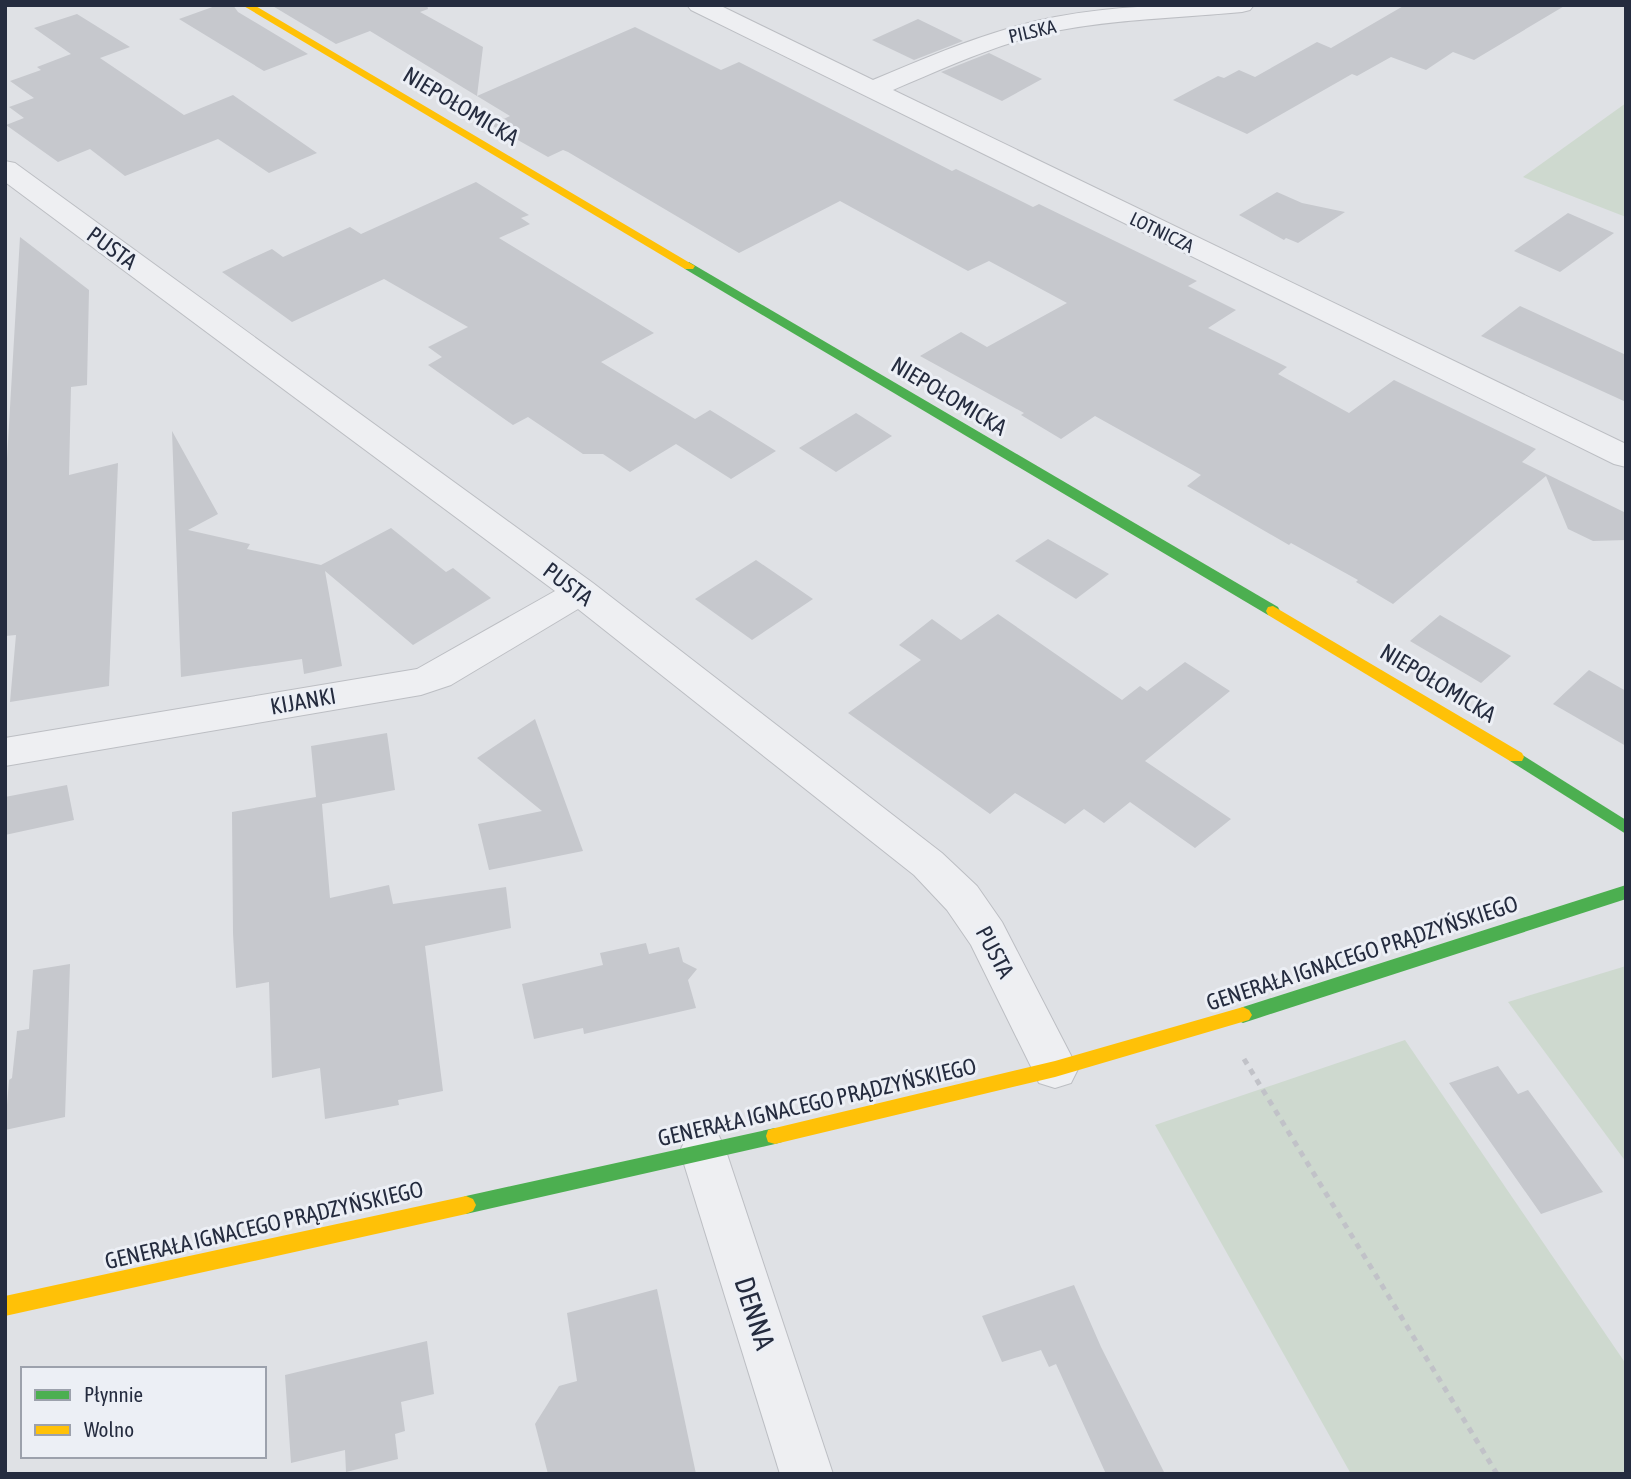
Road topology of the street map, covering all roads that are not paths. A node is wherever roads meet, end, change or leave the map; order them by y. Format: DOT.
graph roads {
  1 [pos="247,5"];
  2 [pos="699,5"];
  3 [pos="1242,5"];
  4 [pos="873,89"];
  5 [pos="10,180"];
  6 [pos="1626,457"];
  7 [pos="580,592"];
  8 [pos="5,752"];
  9 [pos="1626,828"];
  10 [pos="1626,892"];
  11 [pos="1055,1069"];
  12 [pos="703,1151"];
  13 [pos="5,1306"];
  14 [pos="807,1474"];
  1 -- 9 [label="street, NIEPOŁOMICKA"];
  2 -- 4 [label="street, LOTNICZA"];
  3 -- 4 [label="street, PILSKA"];
  4 -- 6 [label="street, LOTNICZA"];
  5 -- 7 [label="street, PUSTA"];
  7 -- 8 [label="street, KIJANKI"];
  7 -- 11 [label="street, PUSTA"];
  10 -- 11 [label="street, GENERAŁA IGNACEGO PRĄDZYŃSKIEGO"];
  11 -- 12 [label="street, GENERAŁA IGNACEGO PRĄDZYŃSKIEGO"];
  12 -- 13 [label="street, GENERAŁA IGNACEGO PRĄDZYŃSKIEGO"];
  12 -- 14 [label="street, DENNA"];
}
